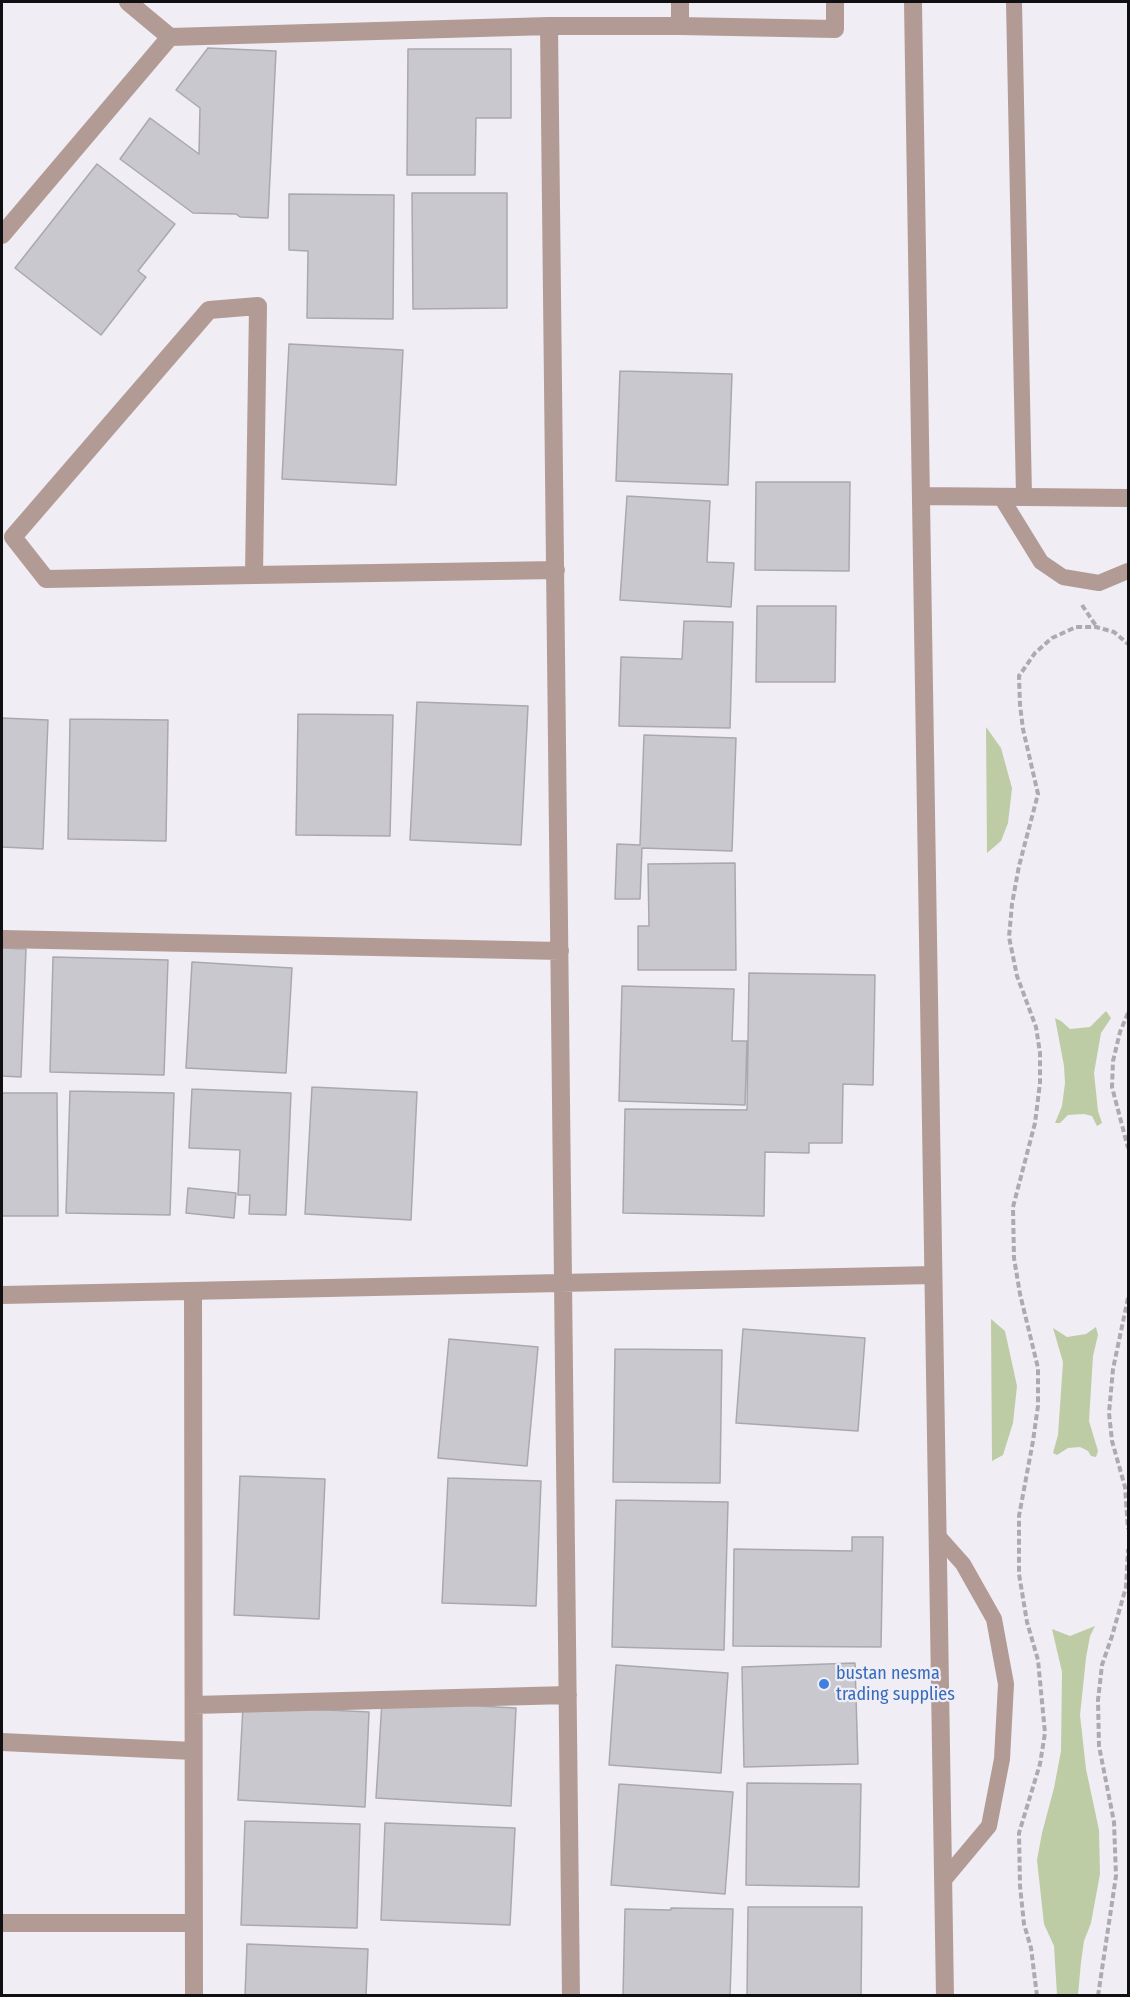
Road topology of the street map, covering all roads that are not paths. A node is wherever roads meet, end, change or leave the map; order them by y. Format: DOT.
graph roads {
  1 [pos="128,2"];
  2 [pos="680,2"];
  3 [pos="835,2"];
  4 [pos="913,2"];
  5 [pos="1014,2"];
  6 [pos="549,26"];
  7 [pos="680,26"];
  8 [pos="170,37"];
  9 [pos="2,235"];
  10 [pos="922,496"];
  11 [pos="1001,496"];
  12 [pos="1024,496"];
  13 [pos="1128,498"];
  14 [pos="556,570"];
  15 [pos="1128,571"];
  16 [pos="254,575"];
  17 [pos="2,939"];
  18 [pos="560,951"];
  19 [pos="933,1275"];
  20 [pos="564,1283"];
  21 [pos="193,1291"];
  22 [pos="2,1295"];
  23 [pos="938,1536"];
  24 [pos="568,1695"];
  25 [pos="194,1705"];
  26 [pos="2,1742"];
  27 [pos="193,1752"];
  28 [pos="943,1881"];
  29 [pos="2,1923"];
  30 [pos="194,1923"];
  31 [pos="194,1995"];
  32 [pos="571,1995"];
  33 [pos="945,1995"];
  1 -- 8 [label="street"];
  2 -- 7 [label="street"];
  3 -- 7 [label="street"];
  4 -- 10 [label="street"];
  5 -- 12 [label="lane"];
  6 -- 7 [label="street"];
  6 -- 8 [label="street"];
  6 -- 14 [label="street"];
  8 -- 9 [label="street"];
  10 -- 11 [label="street"];
  10 -- 19 [label="street"];
  11 -- 12 [label="street"];
  11 -- 15 [label="lane"];
  12 -- 13 [label="street"];
  14 -- 16 [label="street"];
  14 -- 18 [label="street"];
  16 -- 16 [label="street"];
  17 -- 18 [label="street"];
  18 -- 20 [label="street"];
  19 -- 20 [label="street"];
  19 -- 23 [label="street"];
  20 -- 21 [label="street"];
  20 -- 24 [label="street"];
  21 -- 22 [label="street"];
  21 -- 25 [label="street"];
  23 -- 28 [label="street"];
  23 -- 28 [label="lane"];
  24 -- 25 [label="street"];
  24 -- 32 [label="street"];
  25 -- 27 [label="street"];
  26 -- 27 [label="street"];
  27 -- 30 [label="street"];
  28 -- 33 [label="street"];
  29 -- 30 [label="street"];
  30 -- 31 [label="street"];
}
